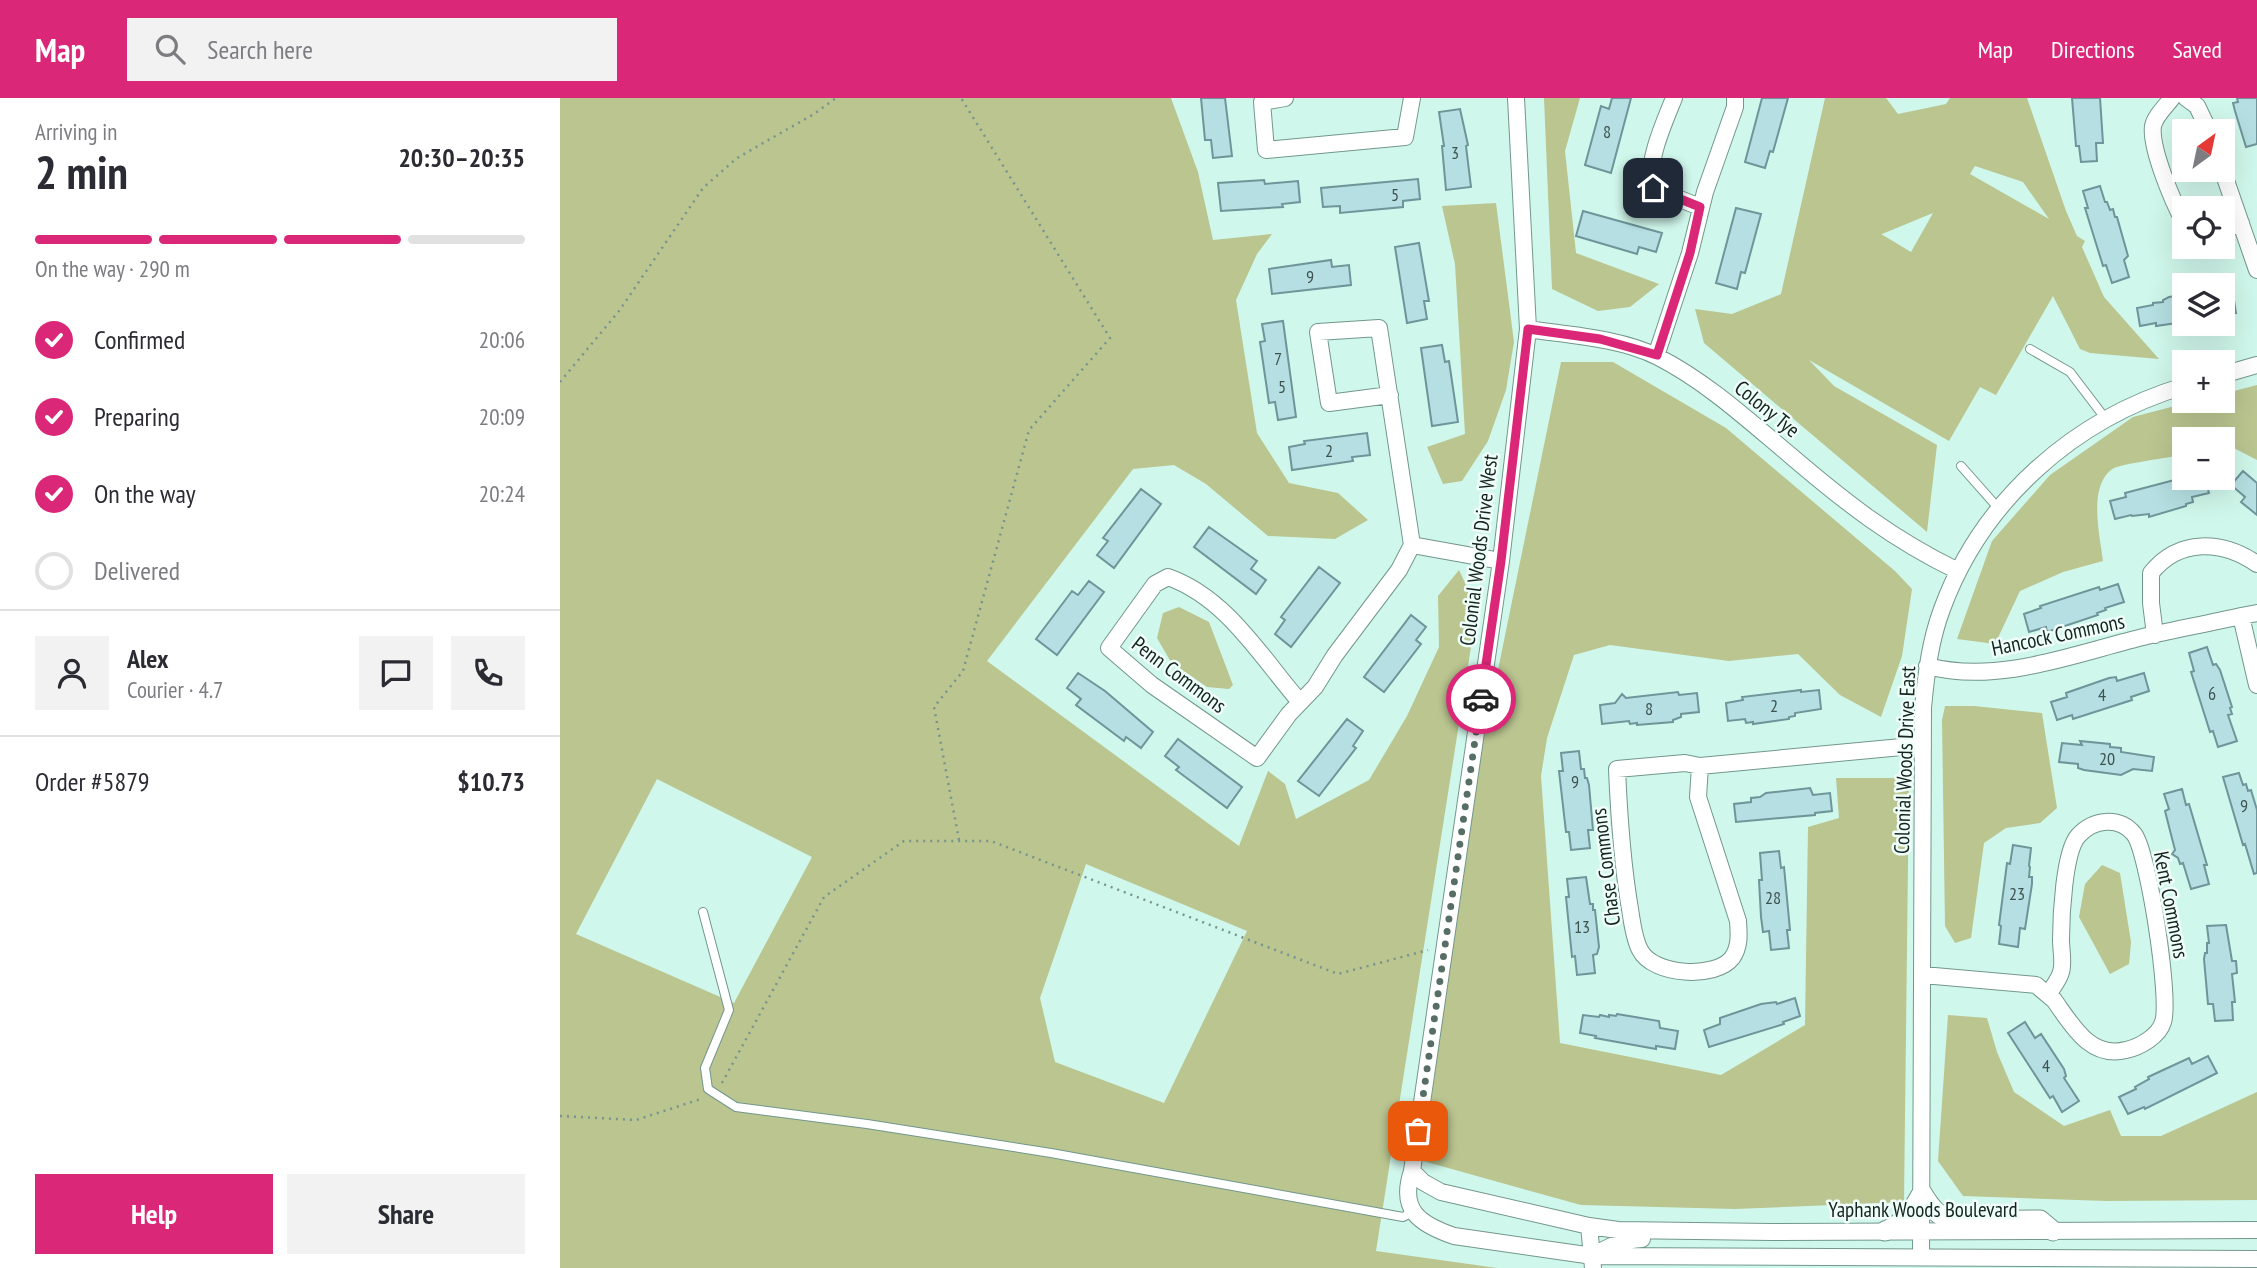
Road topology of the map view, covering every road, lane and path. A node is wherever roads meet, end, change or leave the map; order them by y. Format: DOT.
graph roads {
  1 [pos="836,98"];
  2 [pos="961,98"];
  3 [pos="1285,98"];
  4 [pos="1412,98"];
  5 [pos="1516,98"];
  6 [pos="1674,98"];
  7 [pos="1735,98"];
  8 [pos="2172,98"];
  9 [pos="2186,98"];
  10 [pos="2203,119"];
  11 [pos="2227,182"];
  12 [pos="2172,198"];
  13 [pos="1700,207"];
  14 [pos="2241,223"];
  15 [pos="2235,225"];
  16 [pos="2257,270"];
  17 [pos="1528,329"];
  18 [pos="2030,349"];
  19 [pos="1657,355"];
  20 [pos="2257,365"];
  21 [pos="2235,371"];
  22 [pos="560,382"];
  23 [pos="2172,390"];
  24 [pos="1390,394"];
  25 [pos="2105,418"];
  26 [pos="1961,466"];
  27 [pos="1999,509"];
  28 [pos="1412,545"];
  29 [pos="1501,561"];
  30 [pos="2257,564"];
  31 [pos="1958,571"];
  32 [pos="2249,615"];
  33 [pos="2155,635"];
  34 [pos="1927,666"];
  35 [pos="2257,685"];
  36 [pos="1300,702"];
  37 [pos="1923,745"];
  38 [pos="1700,766"];
  39 [pos="959,841"];
  40 [pos="703,912"];
  41 [pos="1445,946"];
  42 [pos="1923,975"];
  43 [pos="2048,995"];
  44 [pos="715,1094"];
  45 [pos="560,1116"];
  46 [pos="1412,1171"];
  47 [pos="1922,1194"];
  48 [pos="1413,1212"];
  49 [pos="1590,1226"];
  50 [pos="2257,1230"];
  51 [pos="1885,1231"];
  52 [pos="1922,1231"];
  53 [pos="2053,1231"];
  54 [pos="1772,1232"];
  55 [pos="1921,1256"];
  56 [pos="2257,1259"];
  57 [pos="1593,1262"];
  1 -- 22 [label="path"];
  2 -- 39 [label="path"];
  3 -- 4 [label="street"];
  5 -- 17 [label="street, Colonial Woods Drive West"];
  6 -- 13 [label="street"];
  7 -- 13 [label="street"];
  8 -- 12 [label="street"];
  9 -- 10 [label="street"];
  11 -- 14 [label="street"];
  13 -- 19 [label="street"];
  14 -- 15 [label="street"];
  14 -- 16 [label="street"];
  17 -- 19 [label="street, Colony Tye"];
  17 -- 29 [label="street, Colonial Woods Drive West"];
  18 -- 25 [label="lane"];
  19 -- 31 [label="street, Colony Tye"];
  20 -- 21 [label="street"];
  23 -- 25 [label="street, Colonial Woods Drive East"];
  24 -- 24 [label="street"];
  24 -- 28 [label="street"];
  25 -- 27 [label="street, Colonial Woods Drive East"];
  26 -- 27 [label="lane"];
  27 -- 31 [label="street, Colonial Woods Drive East"];
  28 -- 29 [label="street"];
  28 -- 36 [label="street, Penn Commons"];
  29 -- 41 [label="street, Colonial Woods Drive West"];
  30 -- 33 [label="street, Hancock Commons"];
  31 -- 34 [label="street, Colonial Woods Drive East"];
  32 -- 33 [label="street, Hancock Commons"];
  32 -- 35 [label="street, Hancock Commons"];
  33 -- 34 [label="street, Hancock Commons"];
  34 -- 37 [label="street, Colonial Woods Drive East"];
  36 -- 36 [label="street, Penn Commons"];
  37 -- 38 [label="street, Chase Commons"];
  37 -- 42 [label="street, Colonial Woods Drive East"];
  38 -- 38 [label="street, Chase Commons"];
  39 -- 41 [label="path"];
  39 -- 44 [label="path"];
  40 -- 44 [label="lane"];
  41 -- 46 [label="street, Colonial Woods Drive West"];
  42 -- 43 [label="street"];
  42 -- 47 [label="street, Colonial Woods Drive East"];
  43 -- 43 [label="street, Kent Commons"];
  44 -- 45 [label="path"];
  44 -- 48 [label="lane"];
  46 -- 48 [label="street"];
  46 -- 49 [label="street, Yaphank Woods Boulevard"];
  47 -- 51 [label="street"];
  47 -- 52 [label="street, Colonial Woods Drive East"];
  47 -- 53 [label="street"];
  48 -- 57 [label="street"];
  49 -- 54 [label="street, Yaphank Woods Boulevard"];
  49 -- 57 [label="street"];
  50 -- 53 [label="street, Yaphank Woods Boulevard"];
  51 -- 52 [label="street, Yaphank Woods Boulevard"];
  51 -- 54 [label="street, Yaphank Woods Boulevard"];
  52 -- 53 [label="street, Yaphank Woods Boulevard"];
  52 -- 55 [label="street, Colonial Woods Drive East"];
  54 -- 57 [label="street"];
  55 -- 56 [label="street"];
  55 -- 57 [label="street"];
}
